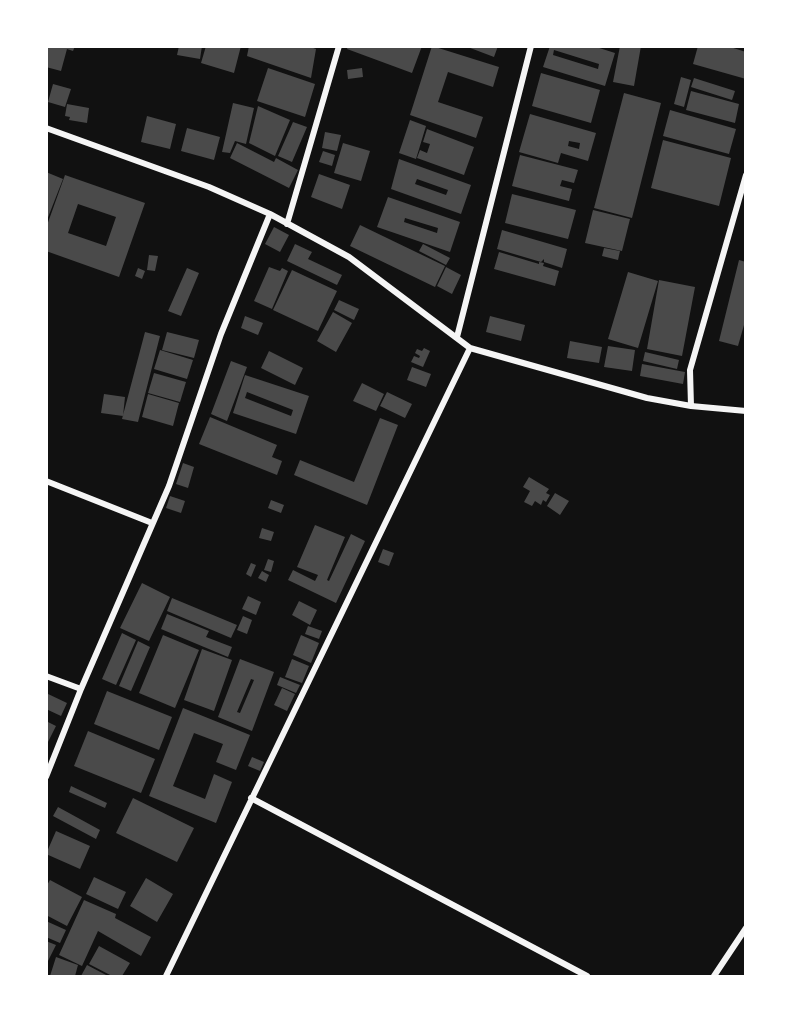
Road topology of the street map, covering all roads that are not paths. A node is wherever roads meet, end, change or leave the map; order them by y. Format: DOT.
graph roads {
  1 [pos="339,46"];
  2 [pos="531,46"];
  3 [pos="46,128"];
  4 [pos="746,175"];
  5 [pos="270,214"];
  6 [pos="287,224"];
  7 [pos="457,337"];
  8 [pos="470,348"];
  9 [pos="691,406"];
  10 [pos="746,411"];
  11 [pos="46,481"];
  12 [pos="152,523"];
  13 [pos="46,676"];
  14 [pos="81,689"];
  15 [pos="46,777"];
  16 [pos="251,798"];
  17 [pos="746,928"];
  18 [pos="166,976"];
  19 [pos="587,976"];
  20 [pos="714,976"];
  1 -- 6 [label="street"];
  2 -- 7 [label="street"];
  3 -- 5 [label="street"];
  4 -- 9 [label="street"];
  5 -- 6 [label="street"];
  5 -- 12 [label="street"];
  6 -- 7 [label="street"];
  7 -- 8 [label="street"];
  8 -- 9 [label="street"];
  8 -- 16 [label="street"];
  9 -- 10 [label="street"];
  11 -- 12 [label="street"];
  12 -- 14 [label="street"];
  13 -- 14 [label="street"];
  14 -- 15 [label="street"];
  16 -- 18 [label="street"];
  16 -- 19 [label="street"];
  17 -- 20 [label="street"];
}
